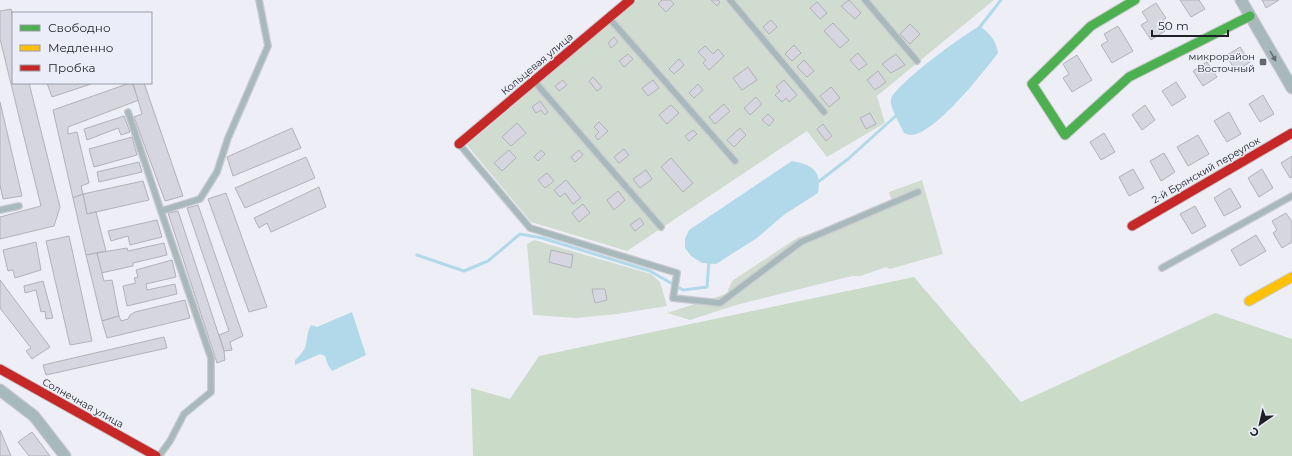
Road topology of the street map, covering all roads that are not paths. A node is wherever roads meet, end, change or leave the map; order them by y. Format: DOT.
graph roads {
  1 [pos="259,0"];
  2 [pos="630,0"];
  3 [pos="730,0"];
  4 [pos="865,0"];
  5 [pos="1135,0"];
  6 [pos="1241,0"];
  7 [pos="1250,16"];
  8 [pos="609,18"];
  9 [pos="917,61"];
  10 [pos="534,81"];
  11 [pos="1292,88"];
  12 [pos="128,112"];
  13 [pos="824,112"];
  14 [pos="1292,133"];
  15 [pos="459,144"];
  16 [pos="735,161"];
  17 [pos="918,192"];
  18 [pos="1292,196"];
  19 [pos="19,206"];
  20 [pos="0,210"];
  21 [pos="161,211"];
  22 [pos="1132,226"];
  23 [pos="661,227"];
  24 [pos="1162,268"];
  25 [pos="1292,277"];
  26 [pos="1249,301"];
  27 [pos="0,370"];
  28 [pos="0,390"];
  29 [pos="65,456"];
  30 [pos="158,456"];
  1 -- 21 [label="lane"];
  2 -- 8 [label="street, Кольцевая улица"];
  3 -- 13 [label="lane"];
  4 -- 9 [label="lane"];
  5 -- 7 [label="street"];
  6 -- 7 [label="street"];
  7 -- 11 [label="street, one-way"];
  8 -- 10 [label="street, Кольцевая улица"];
  8 -- 16 [label="lane"];
  10 -- 15 [label="street, Кольцевая улица"];
  10 -- 23 [label="lane"];
  12 -- 21 [label="lane"];
  14 -- 22 [label="street, 2-й Брянский переулок"];
  15 -- 17 [label="lane"];
  18 -- 24 [label="lane"];
  19 -- 20 [label="lane"];
  21 -- 30 [label="lane"];
  25 -- 26 [label="street"];
  27 -- 30 [label="street, Солнечная улица"];
  28 -- 29 [label="street"];
}
